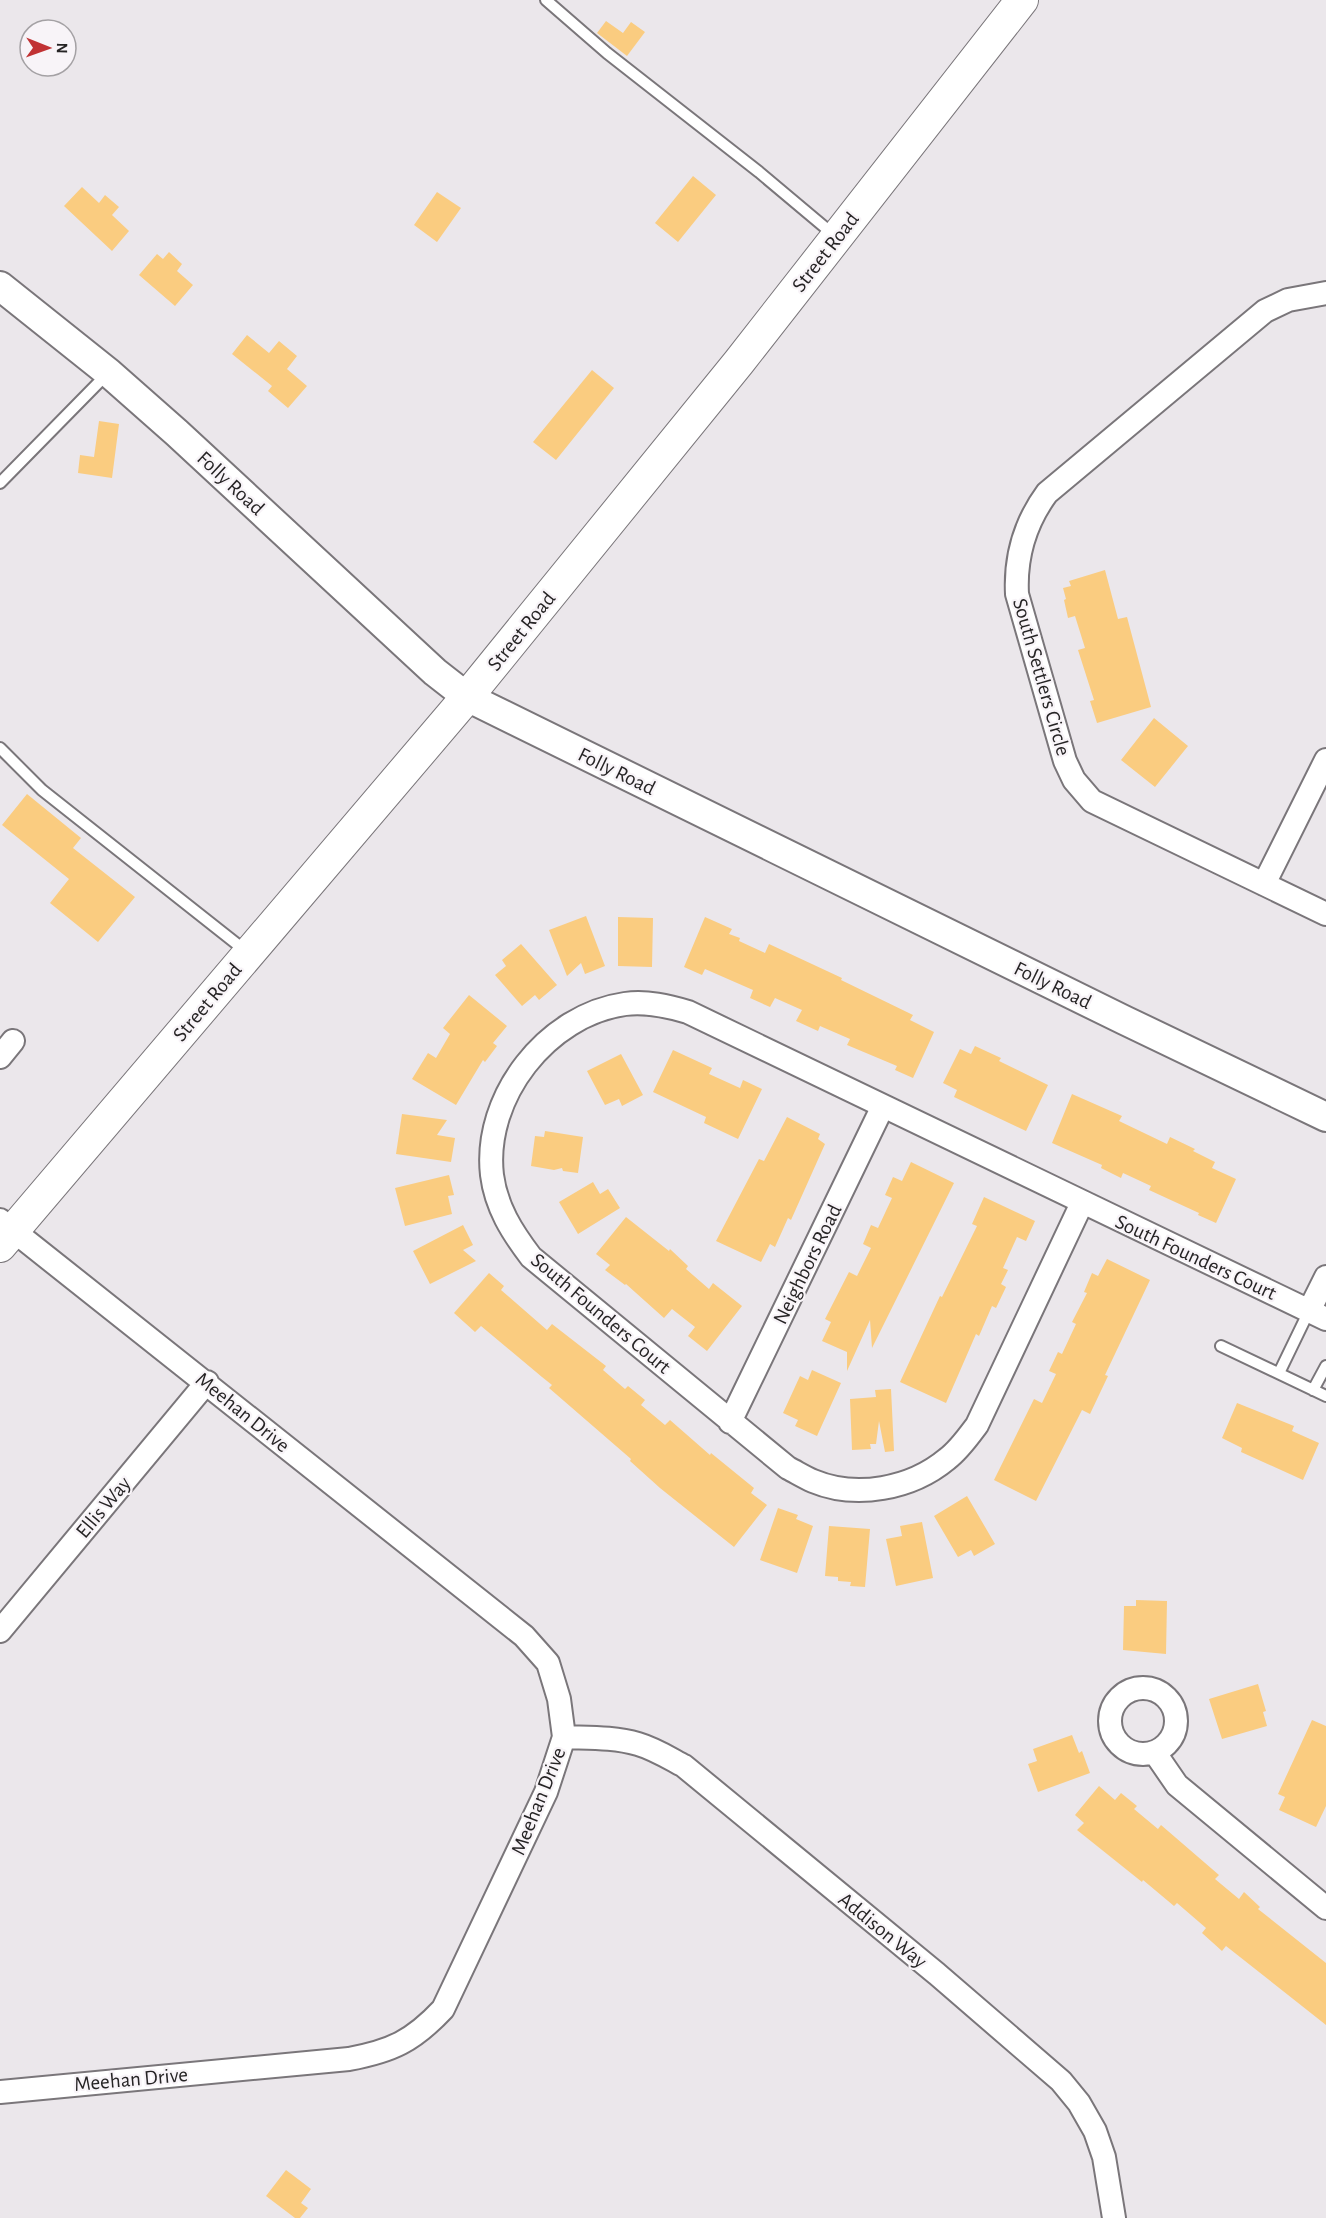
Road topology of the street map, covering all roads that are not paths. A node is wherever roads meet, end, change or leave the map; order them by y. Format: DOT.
graph roads {
  1 [pos="546,0"];
  2 [pos="1022,0"];
  3 [pos="837,237"];
  4 [pos="0,286"];
  5 [pos="1326,293"];
  6 [pos="108,373"];
  7 [pos="0,483"];
  8 [pos="467,697"];
  9 [pos="0,748"];
  10 [pos="1326,760"];
  11 [pos="1264,884"];
  12 [pos="1326,914"];
  13 [pos="249,954"];
  14 [pos="883,1106"];
  15 [pos="1326,1117"];
  16 [pos="1082,1203"];
  17 [pos="4,1232"];
  18 [pos="1326,1277"];
  19 [pos="1318,1315"];
  20 [pos="1221,1346"];
  21 [pos="1326,1366"];
  22 [pos="1279,1373"];
  23 [pos="207,1382"];
  24 [pos="1313,1390"];
  25 [pos="1326,1396"];
  26 [pos="730,1422"];
  27 [pos="0,1631"];
  28 [pos="564,1737"];
  29 [pos="1155,1753"];
  30 [pos="1325,1906"];
  31 [pos="0,2092"];
  32 [pos="1114,2218"];
  1 -- 3 [label="lane"];
  2 -- 3 [label="main road, Street Road"];
  3 -- 8 [label="main road, Street Road"];
  4 -- 6 [label="street, Folly Road"];
  5 -- 11 [label="street, South Settlers Circle"];
  6 -- 7 [label="lane"];
  6 -- 8 [label="street, Folly Road"];
  8 -- 13 [label="main road, Street Road"];
  8 -- 15 [label="street, Folly Road"];
  9 -- 13 [label="lane"];
  10 -- 11 [label="street"];
  11 -- 12 [label="street, South Settlers Circle"];
  13 -- 17 [label="main road, Street Road"];
  14 -- 16 [label="street, South Founders Court"];
  14 -- 26 [label="street, Neighbors Road"];
  14 -- 26 [label="street, South Founders Court"];
  16 -- 19 [label="street, South Founders Court"];
  16 -- 26 [label="street, South Founders Court"];
  17 -- 23 [label="street, Meehan Drive"];
  18 -- 19 [label="street"];
  19 -- 22 [label="lane"];
  20 -- 22 [label="lane"];
  21 -- 24 [label="lane"];
  22 -- 24 [label="lane"];
  23 -- 27 [label="street, Ellis Way"];
  23 -- 28 [label="street, Meehan Drive"];
  24 -- 25 [label="lane"];
  28 -- 31 [label="street, Meehan Drive"];
  28 -- 32 [label="street, Addison Way"];
  29 -- 30 [label="street"];
}
